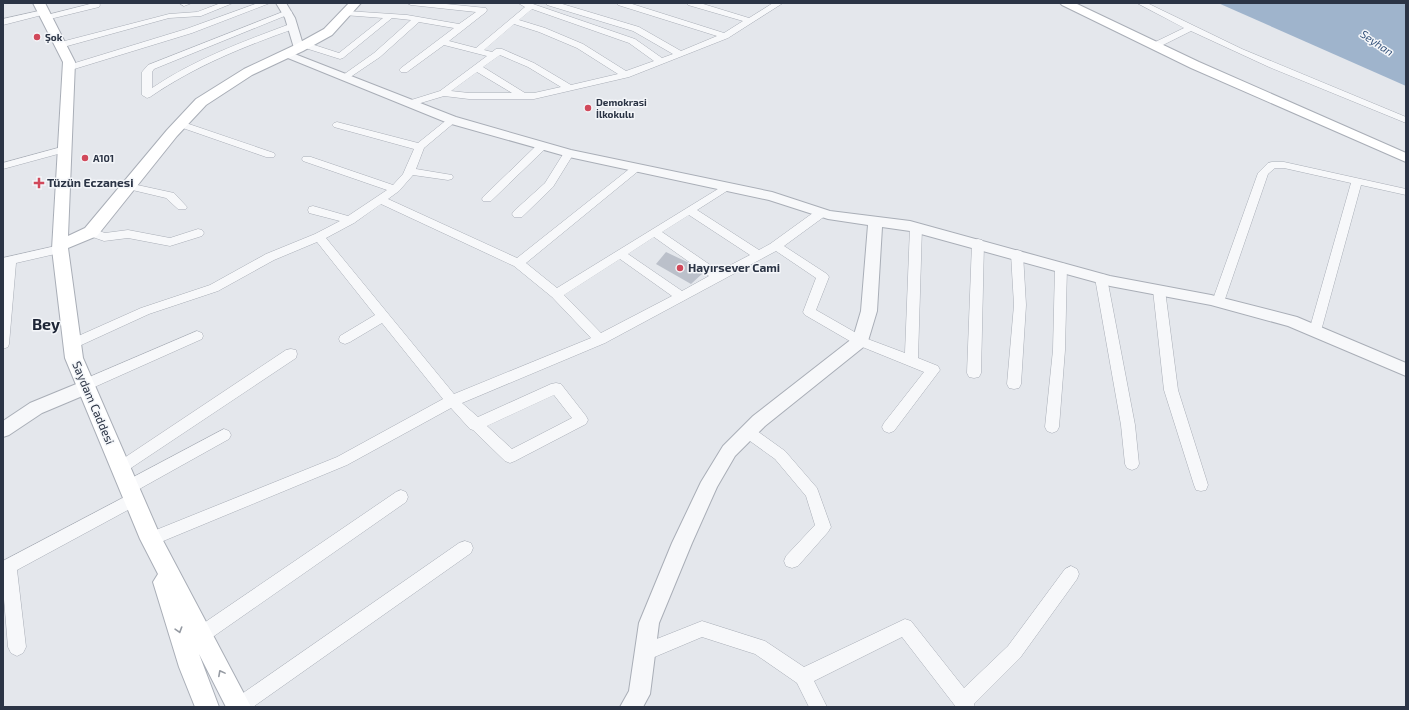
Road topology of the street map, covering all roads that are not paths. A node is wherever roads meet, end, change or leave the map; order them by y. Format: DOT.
graph roads {
  1 [pos="183,3"];
  2 [pos="188,3"];
  3 [pos="229,3"];
  4 [pos="266,3"];
  5 [pos="281,3"];
  6 [pos="410,3"];
  7 [pos="522,3"];
  8 [pos="550,3"];
  9 [pos="574,3"];
  10 [pos="694,3"];
  11 [pos="764,3"];
  12 [pos="1066,3"];
  13 [pos="1141,3"];
  14 [pos="626,4"];
  15 [pos="777,4"];
  16 [pos="96,5"];
  17 [pos="536,6"];
  18 [pos="351,8"];
  19 [pos="567,9"];
  20 [pos="43,11"];
  21 [pos="288,13"];
  22 [pos="390,16"];
  23 [pos="417,19"];
  24 [pos="751,20"];
  25 [pos="513,21"];
  26 [pos="3,22"];
  27 [pos="293,26"];
  28 [pos="461,27"];
  29 [pos="1191,28"];
  30 [pos="725,36"];
  31 [pos="443,42"];
  32 [pos="60,45"];
  33 [pos="1154,46"];
  34 [pos="297,49"];
  35 [pos="478,50"];
  36 [pos="680,54"];
  37 [pos="494,55"];
  38 [pos="660,62"];
  39 [pos="68,68"];
  40 [pos="478,68"];
  41 [pos="404,70"];
  42 [pos="626,75"];
  43 [pos="346,77"];
  44 [pos="569,88"];
  45 [pos="443,94"];
  46 [pos="522,96"];
  47 [pos="411,103"];
  48 [pos="452,120"];
  49 [pos="1406,120"];
  50 [pos="180,124"];
  51 [pos="337,125"];
  52 [pos="542,146"];
  53 [pos="420,147"];
  54 [pos="65,149"];
  55 [pos="569,154"];
  56 [pos="270,155"];
  57 [pos="1406,158"];
  58 [pos="306,159"];
  59 [pos="3,166"];
  60 [pos="637,168"];
  61 [pos="409,171"];
  62 [pos="448,177"];
  63 [pos="1357,181"];
  64 [pos="128,186"];
  65 [pos="726,187"];
  66 [pos="395,189"];
  67 [pos="1406,192"];
  68 [pos="487,199"];
  69 [pos="381,200"];
  70 [pos="182,207"];
  71 [pos="313,210"];
  72 [pos="689,210"];
  73 [pos="821,213"];
  74 [pos="518,214"];
  75 [pos="350,220"];
  76 [pos="875,221"];
  77 [pos="916,228"];
  78 [pos="91,232"];
  79 [pos="654,232"];
  80 [pos="198,233"];
  81 [pos="319,237"];
  82 [pos="978,244"];
  83 [pos="776,246"];
  84 [pos="60,247"];
  85 [pos="620,254"];
  86 [pos="1017,254"];
  87 [pos="759,255"];
  88 [pos="6,261"];
  89 [pos="518,263"];
  90 [pos="1061,267"];
  91 [pos="719,277"];
  92 [pos="1101,278"];
  93 [pos="1159,290"];
  94 [pos="556,294"];
  95 [pos="682,296"];
  96 [pos="1218,302"];
  97 [pos="383,316"];
  98 [pos="1315,331"];
  99 [pos="197,336"];
  100 [pos="345,339"];
  101 [pos="600,340"];
  102 [pos="860,341"];
  103 [pos="3,344"];
  104 [pos="72,344"];
  105 [pos="291,354"];
  106 [pos="911,361"];
  107 [pos="1406,370"];
  108 [pos="974,373"];
  109 [pos="1014,384"];
  110 [pos="86,386"];
  111 [pos="452,401"];
  112 [pos="475,425"];
  113 [pos="889,427"];
  114 [pos="1052,427"];
  115 [pos="3,430"];
  116 [pos="748,432"];
  117 [pos="224,435"];
  118 [pos="1132,464"];
  119 [pos="120,468"];
  120 [pos="1201,485"];
  121 [pos="131,493"];
  122 [pos="401,497"];
  123 [pos="151,539"];
  124 [pos="465,548"];
  125 [pos="792,561"];
  126 [pos="6,568"];
  127 [pos="1071,574"];
  128 [pos="202,635"];
  129 [pos="17,647"];
  130 [pos="645,652"];
  131 [pos="803,677"];
  132 [pos="965,704"];
  133 [pos="207,707"];
  134 [pos="239,707"];
  135 [pos="631,707"];
  136 [pos="818,707"];
  1 -- 2 [label="street"];
  3 -- 32 [label="street"];
  4 -- 39 [label="street"];
  5 -- 21 [label="street"];
  6 -- 28 [label="street"];
  7 -- 17 [label="street"];
  8 -- 19 [label="street"];
  9 -- 19 [label="street"];
  10 -- 24 [label="street"];
  11 -- 15 [label="street"];
  12 -- 33 [label="main road"];
  13 -- 29 [label="street"];
  14 -- 30 [label="street"];
  15 -- 24 [label="street"];
  16 -- 20 [label="street"];
  17 -- 25 [label="street"];
  17 -- 38 [label="street"];
  18 -- 22 [label="street"];
  18 -- 34 [label="main road"];
  19 -- 36 [label="street"];
  20 -- 26 [label="street"];
  20 -- 32 [label="main road, Saydam Caddesi"];
  21 -- 27 [label="street"];
  21 -- 27 [label="street"];
  22 -- 23 [label="street"];
  22 -- 34 [label="street"];
  23 -- 28 [label="street"];
  23 -- 43 [label="street"];
  24 -- 30 [label="street"];
  25 -- 35 [label="street"];
  25 -- 42 [label="street"];
  27 -- 34 [label="street"];
  28 -- 31 [label="street"];
  29 -- 33 [label="street"];
  29 -- 49 [label="street"];
  30 -- 36 [label="street"];
  31 -- 35 [label="street"];
  31 -- 41 [label="street"];
  32 -- 39 [label="main road, Saydam Caddesi"];
  33 -- 57 [label="main road"];
  34 -- 43 [label="street"];
  34 -- 50 [label="main road"];
  35 -- 37 [label="street"];
  36 -- 38 [label="street"];
  37 -- 40 [label="street"];
  37 -- 44 [label="street"];
  38 -- 42 [label="street"];
  39 -- 54 [label="main road, Saydam Caddesi"];
  40 -- 45 [label="street"];
  40 -- 46 [label="street"];
  42 -- 44 [label="street"];
  43 -- 47 [label="street"];
  44 -- 46 [label="street"];
  45 -- 46 [label="street"];
  45 -- 47 [label="street"];
  47 -- 48 [label="street"];
  48 -- 52 [label="street"];
  48 -- 53 [label="street"];
  50 -- 56 [label="street"];
  50 -- 64 [label="main road"];
  51 -- 53 [label="street"];
  52 -- 55 [label="street"];
  52 -- 68 [label="street"];
  53 -- 61 [label="street"];
  54 -- 59 [label="street"];
  54 -- 84 [label="main road, Saydam Caddesi"];
  55 -- 60 [label="street"];
  55 -- 74 [label="street"];
  58 -- 66 [label="street"];
  60 -- 65 [label="street"];
  60 -- 89 [label="street"];
  61 -- 62 [label="street"];
  61 -- 66 [label="street"];
  63 -- 67 [label="street"];
  63 -- 96 [label="street"];
  63 -- 98 [label="street"];
  64 -- 70 [label="street"];
  64 -- 78 [label="main road"];
  65 -- 72 [label="street"];
  65 -- 73 [label="street"];
  66 -- 69 [label="street"];
  69 -- 75 [label="street"];
  69 -- 89 [label="street"];
  71 -- 75 [label="street"];
  72 -- 79 [label="street"];
  72 -- 87 [label="street"];
  73 -- 76 [label="street"];
  73 -- 83 [label="street"];
  75 -- 81 [label="street"];
  76 -- 77 [label="street"];
  76 -- 102 [label="street"];
  77 -- 82 [label="street"];
  77 -- 106 [label="street"];
  78 -- 80 [label="street"];
  78 -- 84 [label="main road"];
  79 -- 85 [label="street"];
  79 -- 91 [label="street"];
  81 -- 97 [label="street"];
  81 -- 104 [label="street"];
  82 -- 86 [label="street"];
  82 -- 108 [label="street"];
  83 -- 87 [label="street"];
  83 -- 102 [label="street"];
  84 -- 88 [label="street"];
  84 -- 104 [label="main road, Saydam Caddesi"];
  85 -- 94 [label="street"];
  85 -- 95 [label="street"];
  86 -- 90 [label="street"];
  86 -- 109 [label="street"];
  87 -- 91 [label="street"];
  88 -- 103 [label="street"];
  89 -- 94 [label="street"];
  90 -- 92 [label="street"];
  90 -- 114 [label="street"];
  91 -- 95 [label="street"];
  92 -- 93 [label="street"];
  92 -- 118 [label="street"];
  93 -- 96 [label="street"];
  93 -- 120 [label="street"];
  94 -- 101 [label="street"];
  95 -- 101 [label="street"];
  96 -- 98 [label="street"];
  97 -- 100 [label="street"];
  97 -- 111 [label="street"];
  98 -- 107 [label="street"];
  99 -- 110 [label="street"];
  101 -- 111 [label="street"];
  102 -- 106 [label="street"];
  102 -- 116 [label="street"];
  104 -- 110 [label="main road, Saydam Caddesi"];
  105 -- 119 [label="street"];
  106 -- 113 [label="street"];
  110 -- 115 [label="street"];
  110 -- 119 [label="main road, Saydam Caddesi"];
  111 -- 112 [label="street"];
  111 -- 123 [label="street"];
  112 -- 112 [label="street"];
  116 -- 125 [label="street"];
  116 -- 130 [label="street"];
  117 -- 121 [label="street"];
  119 -- 121 [label="main road, Saydam Caddesi"];
  121 -- 123 [label="main road, Saydam Caddesi"];
  121 -- 126 [label="street"];
  122 -- 128 [label="street"];
  123 -- 128 [label="main road"];
  123 -- 133 [label="main road, one-way"];
  124 -- 134 [label="street"];
  126 -- 129 [label="street"];
  127 -- 132 [label="street"];
  134 -- 128 [label="main road, one-way"];
  130 -- 131 [label="street"];
  130 -- 135 [label="street"];
  131 -- 132 [label="street"];
  131 -- 136 [label="street"];
}
